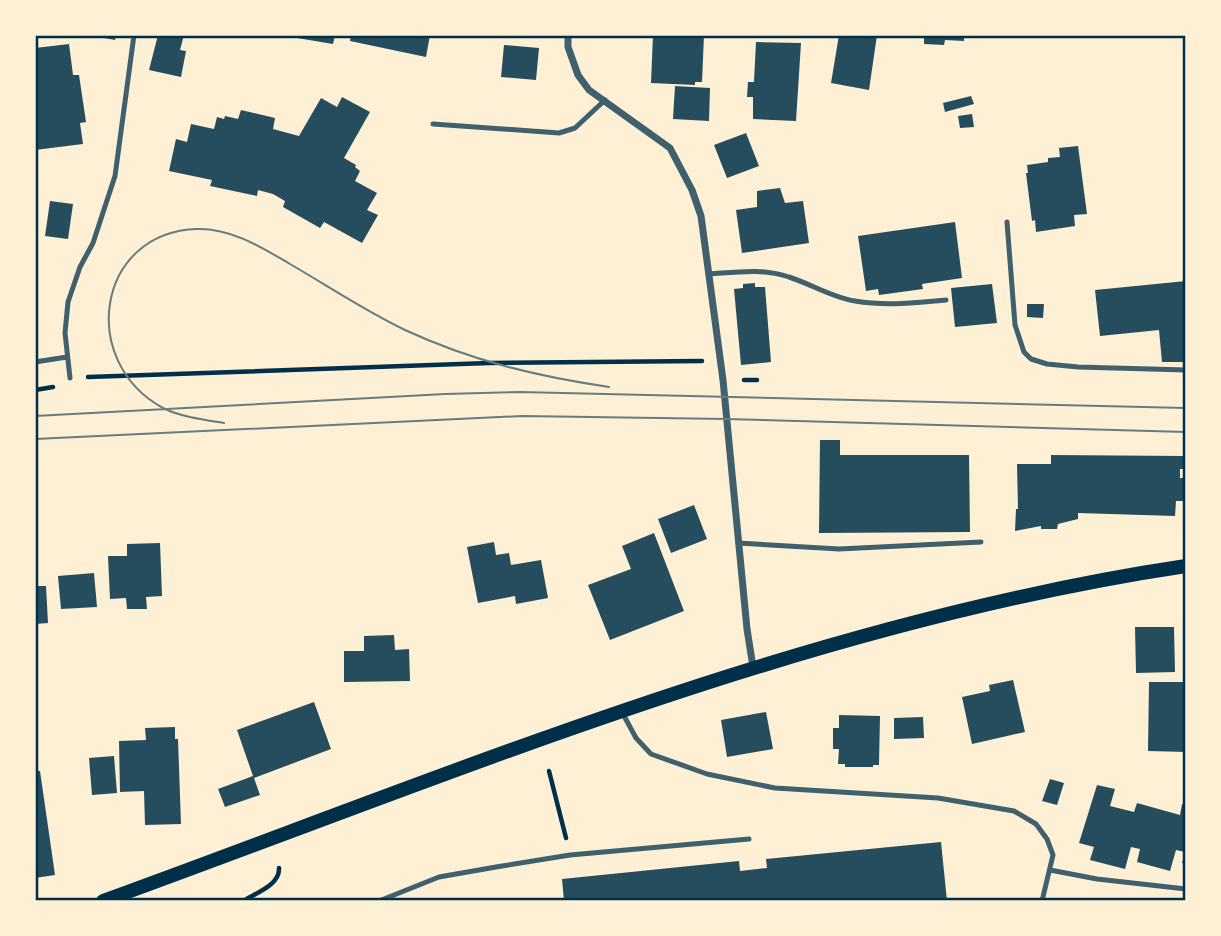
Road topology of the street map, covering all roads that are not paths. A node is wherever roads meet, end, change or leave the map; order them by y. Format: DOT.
graph roads {
  1 [pos="134,35"];
  2 [pos="568,35"];
  3 [pos="604,100"];
  4 [pos="433,124"];
  5 [pos="1007,222"];
  6 [pos="710,274"];
  7 [pos="946,300"];
  8 [pos="68,357"];
  9 [pos="35,362"];
  10 [pos="1186,370"];
  11 [pos="69,379"];
  12 [pos="981,541"];
  13 [pos="738,543"];
  14 [pos="1186,566"];
  15 [pos="753,667"];
  16 [pos="622,711"];
  17 [pos="749,839"];
  18 [pos="1050,870"];
  19 [pos="1186,889"];
  20 [pos="103,901"];
  21 [pos="379,901"];
  22 [pos="1042,901"];
  1 -- 8 [label="lane"];
  2 -- 3 [label="street"];
  3 -- 4 [label="lane"];
  3 -- 6 [label="street"];
  5 -- 10 [label="lane"];
  6 -- 7 [label="lane"];
  6 -- 13 [label="street"];
  8 -- 9 [label="lane"];
  8 -- 11 [label="lane"];
  12 -- 13 [label="lane"];
  13 -- 15 [label="street"];
  14 -- 15 [label="main road"];
  15 -- 16 [label="main road"];
  16 -- 18 [label="lane"];
  16 -- 20 [label="main road"];
  17 -- 21 [label="lane"];
  18 -- 19 [label="lane"];
  18 -- 22 [label="lane"];
}
